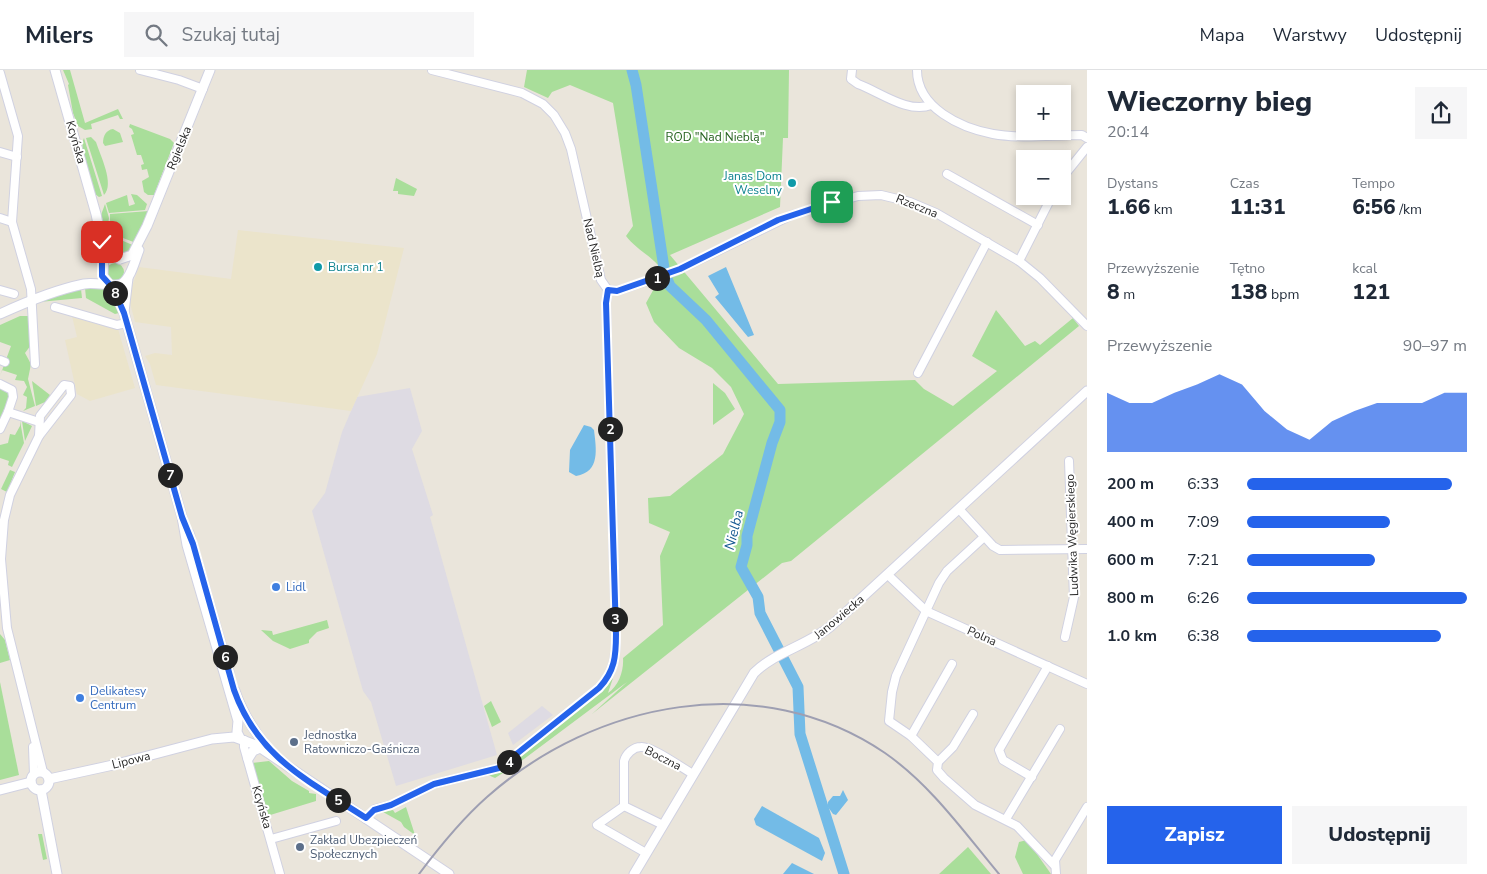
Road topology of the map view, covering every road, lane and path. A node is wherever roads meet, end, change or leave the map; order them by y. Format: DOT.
graph roads {
  1 [pos="10,70"];
  2 [pos="55,70"];
  3 [pos="140,70"];
  4 [pos="210,70"];
  5 [pos="432,70"];
  6 [pos="852,70"];
  7 [pos="917,70"];
  8 [pos="0,73"];
  9 [pos="202,89"];
  10 [pos="931,105"];
  11 [pos="1087,138"];
  12 [pos="1087,147"];
  13 [pos="0,152"];
  14 [pos="17,157"];
  15 [pos="1071,167"];
  16 [pos="947,174"];
  17 [pos="1048,205"];
  18 [pos="96,214"];
  19 [pos="0,218"];
  20 [pos="12,222"];
  21 [pos="1038,225"];
  22 [pos="147,226"];
  23 [pos="987,242"];
  24 [pos="119,259"];
  25 [pos="1019,261"];
  26 [pos="102,268"];
  27 [pos="128,276"];
  28 [pos="108,283"];
  29 [pos="82,284"];
  30 [pos="0,290"];
  31 [pos="608,290"];
  32 [pos="14,294"];
  33 [pos="31,301"];
  34 [pos="55,307"];
  35 [pos="124,313"];
  36 [pos="0,314"];
  37 [pos="127,323"];
  38 [pos="1087,326"];
  39 [pos="35,364"];
  40 [pos="918,373"];
  41 [pos="0,384"];
  42 [pos="1087,391"];
  43 [pos="8,412"];
  44 [pos="38,422"];
  45 [pos="0,429"];
  46 [pos="39,436"];
  47 [pos="1069,461"];
  48 [pos="4,503"];
  49 [pos="959,509"];
  50 [pos="182,517"];
  51 [pos="984,537"];
  52 [pos="1087,549"];
  53 [pos="1072,550"];
  54 [pos="888,574"];
  55 [pos="926,611"];
  56 [pos="4,629"];
  57 [pos="1065,637"];
  58 [pos="952,664"];
  59 [pos="1048,666"];
  60 [pos="1087,684"];
  61 [pos="973,714"];
  62 [pos="249,724"];
  63 [pos="238,727"];
  64 [pos="1060,729"];
  65 [pos="255,732"];
  66 [pos="911,736"];
  67 [pos="212,739"];
  68 [pos="244,740"];
  69 [pos="260,748"];
  70 [pos="248,759"];
  71 [pos="278,760"];
  72 [pos="938,762"];
  73 [pos="693,774"];
  74 [pos="39,777"];
  75 [pos="1032,777"];
  76 [pos="0,790"];
  77 [pos="41,790"];
  78 [pos="624,806"];
  79 [pos="1087,807"];
  80 [pos="366,818"];
  81 [pos="1006,819"];
  82 [pos="336,821"];
  83 [pos="663,825"];
  84 [pos="271,839"];
  85 [pos="646,853"];
  86 [pos="1054,865"];
  87 [pos="57,874"];
  88 [pos="280,874"];
  89 [pos="449,874"];
  90 [pos="634,874"];
  91 [pos="1056,874"];
  1 -- 8 [label="street"];
  2 -- 18 [label="street, Kcyńska"];
  3 -- 9 [label="street"];
  4 -- 9 [label="street, Rgielska"];
  5 -- 31 [label="street, Nad Nielbą"];
  6 -- 10 [label="street"];
  7 -- 10 [label="street"];
  8 -- 14 [label="street"];
  9 -- 22 [label="street, Rgielska"];
  10 -- 11 [label="street"];
  12 -- 15 [label="street"];
  13 -- 14 [label="street"];
  14 -- 20 [label="street"];
  16 -- 21 [label="street"];
  17 -- 21 [label="street"];
  18 -- 24 [label="street, Kcyńska"];
  18 -- 26 [label="street, Kcyńska"];
  19 -- 20 [label="street"];
  20 -- 33 [label="street"];
  21 -- 25 [label="street"];
  22 -- 24 [label="street, Rgielska"];
  22 -- 27 [label="street, Rgielska"];
  23 -- 25 [label="street, Rzeczna"];
  23 -- 31 [label="street, Rzeczna"];
  23 -- 40 [label="street"];
  24 -- 26 [label="street"];
  24 -- 27 [label="street"];
  25 -- 38 [label="street, Rzeczna"];
  26 -- 28 [label="street"];
  26 -- 29 [label="street"];
  27 -- 28 [label="street"];
  27 -- 35 [label="street"];
  28 -- 29 [label="street"];
  28 -- 35 [label="street"];
  29 -- 33 [label="street"];
  30 -- 32 [label="street"];
  31 -- 80 [label="street, Nad Nielbą"];
  33 -- 36 [label="street"];
  33 -- 39 [label="street"];
  34 -- 37 [label="street"];
  35 -- 37 [label="street"];
  37 -- 50 [label="street"];
  41 -- 43 [label="street"];
  42 -- 49 [label="street, Janowiecka"];
  43 -- 44 [label="street"];
  43 -- 45 [label="street"];
  44 -- 46 [label="street"];
  44 -- 46 [label="street"];
  46 -- 48 [label="street"];
  47 -- 53 [label="street, Ludwika Węgierskiego"];
  48 -- 56 [label="street"];
  49 -- 51 [label="street"];
  49 -- 54 [label="street, Janowiecka"];
  50 -- 62 [label="street"];
  50 -- 63 [label="street"];
  51 -- 53 [label="street"];
  51 -- 55 [label="street"];
  52 -- 53 [label="street"];
  53 -- 57 [label="street, Ludwika Węgierskiego"];
  54 -- 55 [label="street, Polna"];
  54 -- 73 [label="street, Janowiecka"];
  55 -- 59 [label="street, Polna"];
  55 -- 66 [label="street"];
  56 -- 74 [label="street"];
  58 -- 66 [label="street"];
  59 -- 60 [label="street, Polna"];
  59 -- 75 [label="street"];
  61 -- 72 [label="street"];
  62 -- 63 [label="street"];
  62 -- 65 [label="street"];
  63 -- 67 [label="street, Lipowa"];
  63 -- 68 [label="street"];
  64 -- 75 [label="street"];
  65 -- 68 [label="street"];
  65 -- 71 [label="street"];
  66 -- 72 [label="street"];
  67 -- 68 [label="street, Lipowa"];
  67 -- 74 [label="street, Lipowa"];
  68 -- 69 [label="street"];
  68 -- 70 [label="street, Kcyńska"];
  69 -- 70 [label="street"];
  69 -- 71 [label="street"];
  70 -- 84 [label="street, Kcyńska"];
  71 -- 80 [label="street"];
  72 -- 81 [label="street"];
  73 -- 78 [label="street, Boczna"];
  73 -- 83 [label="street, Janowiecka"];
  74 -- 76 [label="street, Lipowa"];
  74 -- 77 [label="street"];
  74 -- 77 [label="street"];
  75 -- 81 [label="street"];
  77 -- 87 [label="street"];
  78 -- 83 [label="street"];
  78 -- 85 [label="street"];
  79 -- 86 [label="street"];
  80 -- 89 [label="street"];
  81 -- 86 [label="street"];
  82 -- 84 [label="street"];
  83 -- 85 [label="street, Janowiecka"];
  84 -- 88 [label="street, Kcyńska"];
  85 -- 90 [label="street, Janowiecka"];
  86 -- 91 [label="street"];
}
